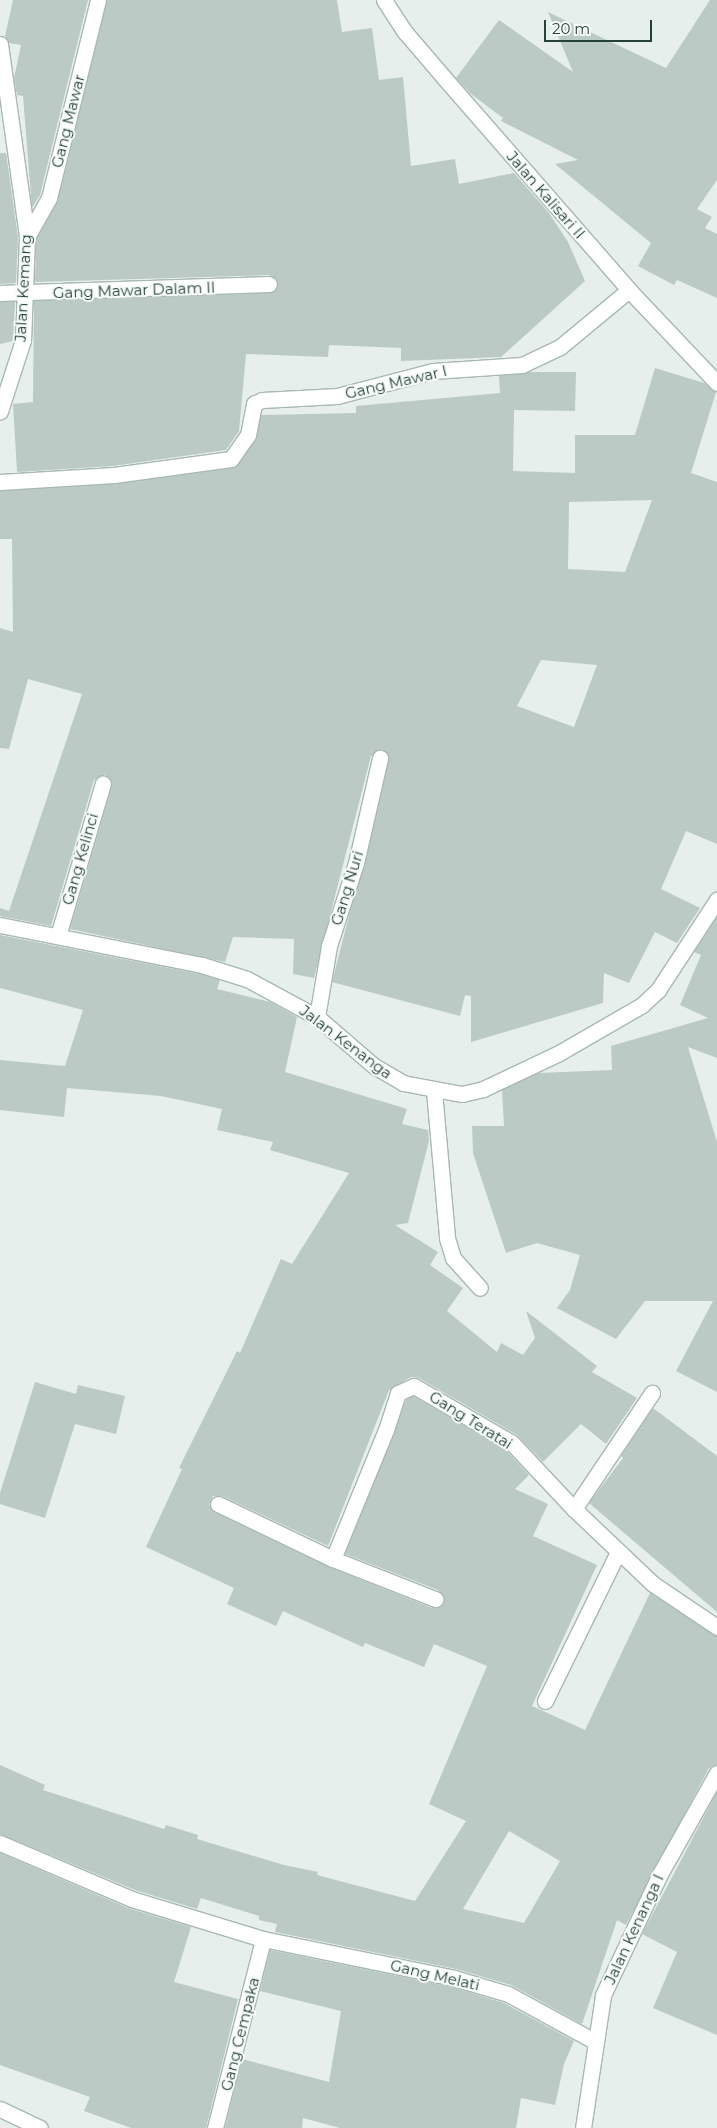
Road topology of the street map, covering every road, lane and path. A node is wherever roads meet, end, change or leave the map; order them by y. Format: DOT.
graph roads {
  1 [pos="98,0"];
  2 [pos="384,0"];
  3 [pos="0,44"];
  4 [pos="6,145"];
  5 [pos="28,237"];
  6 [pos="269,284"];
  7 [pos="629,290"];
  8 [pos="0,293"];
  9 [pos="23,294"];
  10 [pos="717,383"];
  11 [pos="0,411"];
  12 [pos="0,482"];
  13 [pos="380,758"];
  14 [pos="103,783"];
  15 [pos="717,900"];
  16 [pos="0,925"];
  17 [pos="58,936"];
  18 [pos="317,1017"];
  19 [pos="434,1091"];
  20 [pos="480,1288"];
  21 [pos="652,1392"];
  22 [pos="218,1504"];
  23 [pos="574,1509"];
  24 [pos="618,1552"];
  25 [pos="333,1559"];
  26 [pos="435,1599"];
  27 [pos="717,1627"];
  28 [pos="545,1701"];
  29 [pos="716,1775"];
  30 [pos="0,1842"];
  31 [pos="263,1939"];
  32 [pos="596,2042"];
  33 [pos="0,2109"];
  34 [pos="40,2128"];
  35 [pos="215,2128"];
  36 [pos="582,2128"];
  1 -- 5 [label="street, Gang Mawar"];
  2 -- 7 [label="street, Jalan Kalisari II"];
  3 -- 4 [label="street, Jalan Kemang"];
  4 -- 5 [label="street, Jalan Kemang"];
  5 -- 9 [label="street, Jalan Kemang"];
  6 -- 9 [label="street, Gang Mawar Dalam II"];
  7 -- 10 [label="street, Jalan Kalisari II"];
  7 -- 12 [label="street, Gang Mawar I"];
  8 -- 9 [label="street, Gang Mawar Dalam II"];
  9 -- 11 [label="street, Jalan Kemang"];
  13 -- 18 [label="street, Gang Nuri"];
  14 -- 17 [label="street, Gang Kelinci"];
  15 -- 19 [label="street, Jalan Kenanga"];
  16 -- 17 [label="street, Jalan Kenanga"];
  17 -- 18 [label="street, Jalan Kenanga"];
  18 -- 19 [label="street, Jalan Kenanga"];
  19 -- 20 [label="street"];
  21 -- 23 [label="street"];
  22 -- 25 [label="street"];
  23 -- 24 [label="street, Gang Teratai"];
  23 -- 25 [label="street, Gang Teratai"];
  24 -- 27 [label="street, Gang Teratai"];
  24 -- 28 [label="street"];
  25 -- 26 [label="street"];
  29 -- 32 [label="street, Jalan Kenanga I"];
  30 -- 31 [label="street, Gang Melati"];
  31 -- 32 [label="street, Gang Melati"];
  31 -- 35 [label="street, Gang Cempaka"];
  32 -- 36 [label="street, Jalan Kenanga I"];
  33 -- 34 [label="street"];
}
